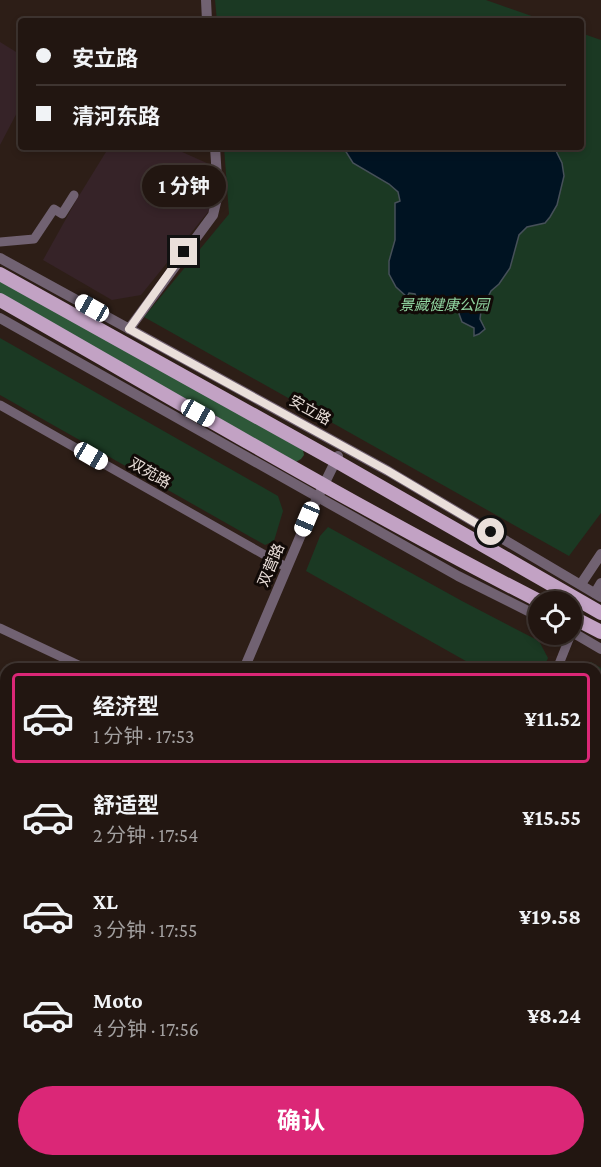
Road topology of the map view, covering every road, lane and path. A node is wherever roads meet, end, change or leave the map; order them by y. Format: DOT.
graph roads {
  1 [pos="206,0"];
  2 [pos="207,18"];
  3 [pos="215,150"];
  4 [pos="74,195"];
  5 [pos="0,243"];
  6 [pos="0,258"];
  7 [pos="0,274"];
  8 [pos="0,300"];
  9 [pos="0,318"];
  10 [pos="129,329"];
  11 [pos="0,405"];
  12 [pos="345,445"];
  13 [pos="336,461"];
  14 [pos="324,484"];
  15 [pos="317,497"];
  16 [pos="601,554"];
  17 [pos="286,567"];
  18 [pos="601,583"];
  19 [pos="581,584"];
  20 [pos="528,595"];
  21 [pos="598,595"];
  22 [pos="528,611"];
  23 [pos="601,612"];
  24 [pos="582,622"];
  25 [pos="0,628"];
  26 [pos="601,632"];
  27 [pos="582,639"];
  28 [pos="567,645"];
  29 [pos="601,649"];
  30 [pos="74,663"];
  31 [pos="246,663"];
  32 [pos="560,663"];
  1 -- 2 [label="street"];
  3 -- 10 [label="street"];
  4 -- 5 [label="street"];
  6 -- 10 [label="street, 安立路"];
  7 -- 13 [label="main road"];
  8 -- 14 [label="main road"];
  9 -- 15 [label="street"];
  10 -- 12 [label="street, 安立路"];
  11 -- 17 [label="street, 双苑路"];
  12 -- 13 [label="street, 双营路"];
  12 -- 19 [label="street, 安立路"];
  13 -- 14 [label="street, 双营路"];
  13 -- 23 [label="main road"];
  14 -- 15 [label="street, 双营路"];
  14 -- 20 [label="main road"];
  15 -- 17 [label="street, 双营路"];
  15 -- 22 [label="street"];
  16 -- 19 [label="street"];
  17 -- 31 [label="street, 双营路"];
  18 -- 21 [label="street"];
  19 -- 21 [label="street, 安立路"];
  24 -- 26 [label="main road"];
  25 -- 30 [label="street"];
  27 -- 29 [label="street"];
  28 -- 32 [label="street"];
}
